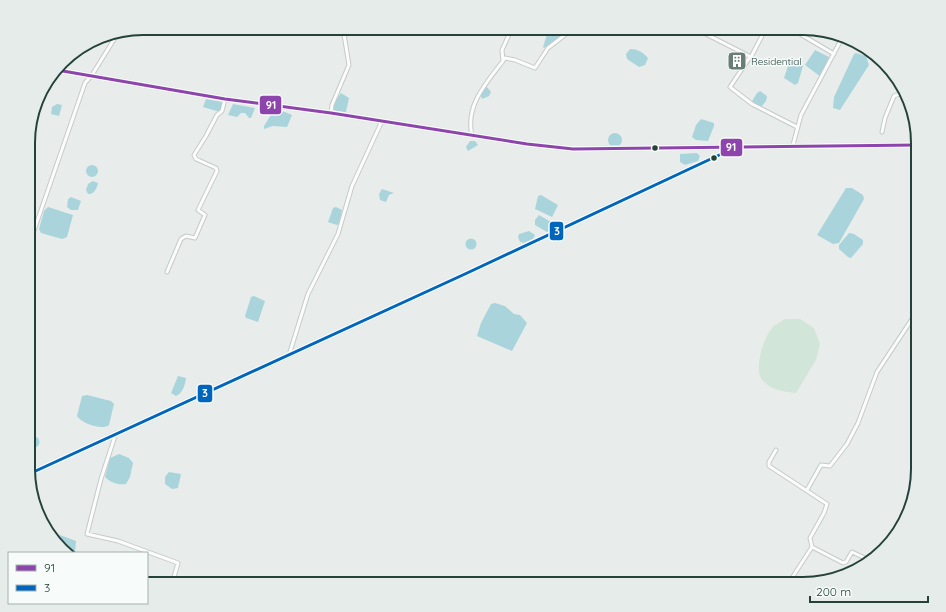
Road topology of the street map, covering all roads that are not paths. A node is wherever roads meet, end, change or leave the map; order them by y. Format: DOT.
graph roads {
  1 [pos="344,35"];
  2 [pos="509,35"];
  3 [pos="565,35"];
  4 [pos="708,35"];
  5 [pos="763,35"];
  6 [pos="802,35"];
  7 [pos="114,39"];
  8 [pos="840,42"];
  9 [pos="834,54"];
  10 [pos="750,57"];
  11 [pos="502,61"];
  12 [pos="63,71"];
  13 [pos="92,75"];
  14 [pos="899,94"];
  15 [pos="225,99"];
  16 [pos="331,112"];
  17 [pos="382,121"];
  18 [pos="797,126"];
  19 [pos="882,132"];
  20 [pos="472,136"];
  21 [pos="793,145"];
  22 [pos="911,145"];
  23 [pos="738,146"];
  24 [pos="35,228"];
  25 [pos="166,272"];
  26 [pos="911,321"];
  27 [pos="289,355"];
  28 [pos="116,433"];
  29 [pos="776,450"];
  30 [pos="35,471"];
  31 [pos="807,490"];
  32 [pos="812,547"];
  33 [pos="148,552"];
  34 [pos="148,552"];
  35 [pos="864,558"];
  36 [pos="174,577"];
  37 [pos="793,577"];
  1 -- 16 [label="street"];
  2 -- 11 [label="street"];
  3 -- 11 [label="street"];
  4 -- 10 [label="street"];
  5 -- 10 [label="street"];
  6 -- 9 [label="street"];
  7 -- 13 [label="street"];
  8 -- 9 [label="street"];
  9 -- 18 [label="street"];
  10 -- 18 [label="street"];
  11 -- 20 [label="street"];
  12 -- 13 [label="main road"];
  13 -- 15 [label="main road"];
  13 -- 24 [label="street"];
  14 -- 19 [label="street"];
  15 -- 16 [label="main road"];
  15 -- 25 [label="street"];
  16 -- 17 [label="main road"];
  17 -- 20 [label="main road"];
  17 -- 27 [label="street"];
  18 -- 21 [label="street"];
  20 -- 23 [label="main road"];
  21 -- 22 [label="main road"];
  21 -- 23 [label="main road"];
  23 -- 27 [label="main road"];
  26 -- 31 [label="street"];
  27 -- 28 [label="main road"];
  28 -- 30 [label="main road"];
  28 -- 33 [label="street"];
  29 -- 31 [label="street"];
  31 -- 32 [label="street"];
  32 -- 35 [label="street"];
  32 -- 37 [label="street"];
  34 -- 36 [label="street"];
}
